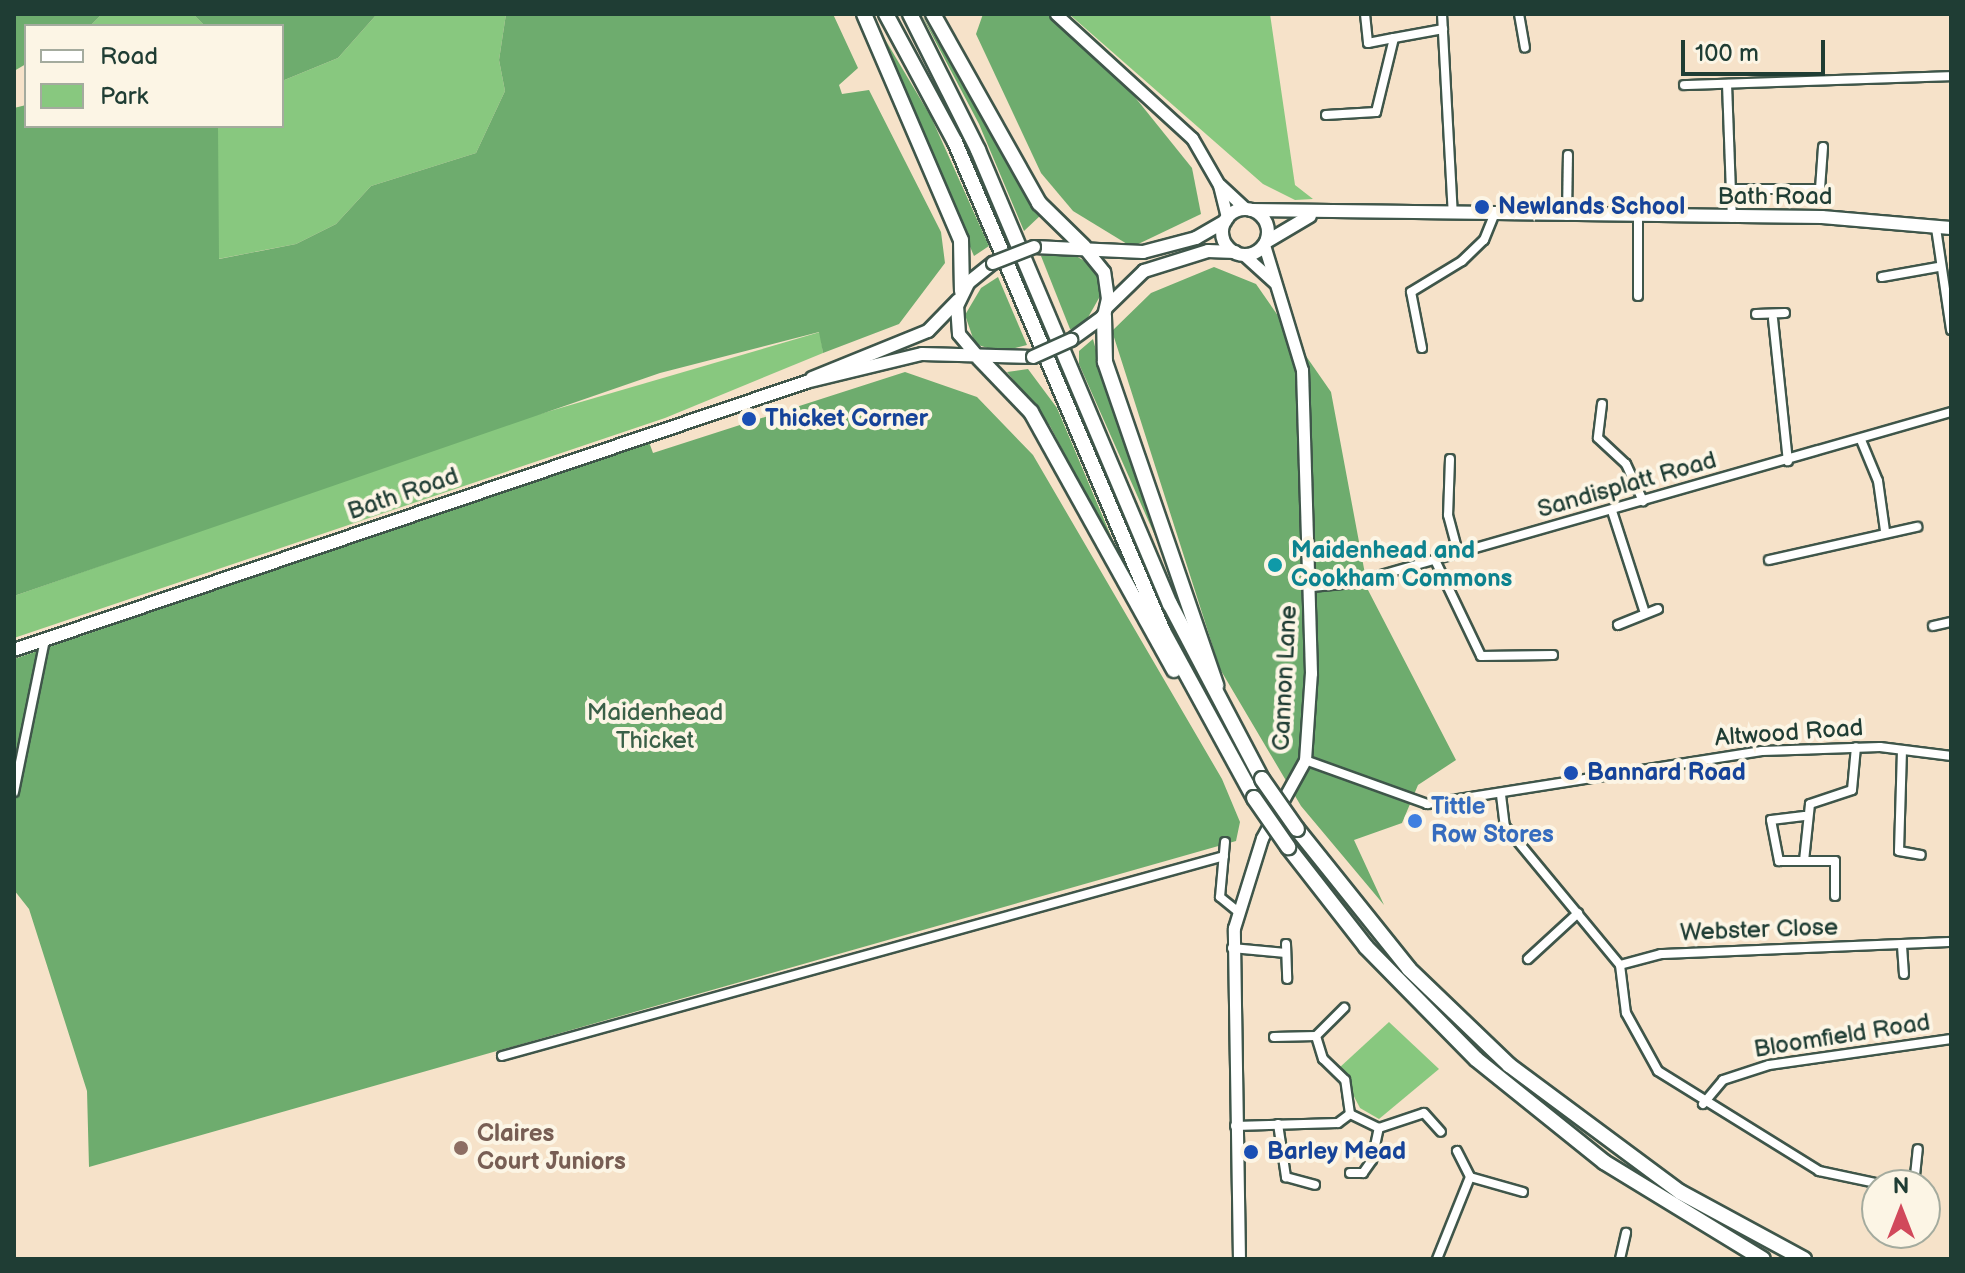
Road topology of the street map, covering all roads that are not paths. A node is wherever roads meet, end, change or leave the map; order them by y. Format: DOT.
graph roads {
  1 [pos="864,14"];
  2 [pos="886,14"];
  3 [pos="910,14"];
  4 [pos="933,14"];
  5 [pos="1056,14"];
  6 [pos="1365,14"];
  7 [pos="1442,14"];
  8 [pos="1519,14"];
  9 [pos="1443,29"];
  10 [pos="1394,38"];
  11 [pos="1525,47"];
  12 [pos="1951,76"];
  13 [pos="1727,84"];
  14 [pos="1684,85"];
  15 [pos="1326,115"];
  16 [pos="1823,147"];
  17 [pos="1568,155"];
  18 [pos="1219,185"];
  19 [pos="1732,189"];
  20 [pos="1249,209"];
  21 [pos="1453,214"];
  22 [pos="1494,215"];
  23 [pos="1310,216"];
  24 [pos="1567,216"];
  25 [pos="1732,218"];
  26 [pos="1638,219"];
  27 [pos="1226,220"];
  28 [pos="1936,228"];
  29 [pos="1951,228"];
  30 [pos="1265,243"];
  31 [pos="1084,247"];
  32 [pos="1239,253"];
  33 [pos="1938,267"];
  34 [pos="1882,277"];
  35 [pos="1275,283"];
  36 [pos="960,296"];
  37 [pos="1638,296"];
  38 [pos="1105,312"];
  39 [pos="1785,313"];
  40 [pos="1756,314"];
  41 [pos="1773,319"];
  42 [pos="1951,325"];
  43 [pos="1422,348"];
  44 [pos="979,358"];
  45 [pos="806,382"];
  46 [pos="1602,404"];
  47 [pos="1951,412"];
  48 [pos="1861,440"];
  49 [pos="1450,459"];
  50 [pos="1788,461"];
  51 [pos="1643,501"];
  52 [pos="1612,511"];
  53 [pos="1917,527"];
  54 [pos="1885,531"];
  55 [pos="1458,552"];
  56 [pos="1435,560"];
  57 [pos="1769,560"];
  58 [pos="1312,587"];
  59 [pos="1658,609"];
  60 [pos="1644,610"];
  61 [pos="1951,622"];
  62 [pos="1618,625"];
  63 [pos="1933,626"];
  64 [pos="45,639"];
  65 [pos="14,650"];
  66 [pos="1553,655"];
  67 [pos="1226,716"];
  68 [pos="1208,720"];
  69 [pos="1856,747"];
  70 [pos="1902,750"];
  71 [pos="1951,756"];
  72 [pos="1305,760"];
  73 [pos="14,792"];
  74 [pos="1501,795"];
  75 [pos="1804,816"];
  76 [pos="1225,842"];
  77 [pos="1921,855"];
  78 [pos="1224,856"];
  79 [pos="1804,861"];
  80 [pos="1835,896"];
  81 [pos="1237,911"];
  82 [pos="1578,913"];
  83 [pos="1951,942"];
  84 [pos="1902,946"];
  85 [pos="1232,948"];
  86 [pos="1528,959"];
  87 [pos="1620,965"];
  88 [pos="1904,974"];
  89 [pos="1287,979"];
  90 [pos="1344,1008"];
  91 [pos="1316,1036"];
  92 [pos="1274,1037"];
  93 [pos="1951,1039"];
  94 [pos="502,1056"];
  95 [pos="1703,1104"];
  96 [pos="1350,1114"];
  97 [pos="1278,1124"];
  98 [pos="1234,1126"];
  99 [pos="1379,1128"];
  100 [pos="1441,1132"];
  101 [pos="1918,1149"];
  102 [pos="1457,1151"];
  103 [pos="1916,1169"];
  104 [pos="1350,1173"];
  105 [pos="1470,1177"];
  106 [pos="1861,1180"];
  107 [pos="1315,1185"];
  108 [pos="1523,1192"];
  109 [pos="1626,1233"];
  110 [pos="1239,1259"];
  111 [pos="1437,1259"];
  112 [pos="1620,1259"];
  113 [pos="1763,1259"];
  114 [pos="1804,1259"];
  1 -- 36 [label="highway"];
  2 -- 68 [label="highway"];
  3 -- 67 [label="highway"];
  4 -- 31 [label="highway"];
  5 -- 18 [label="street"];
  6 -- 10 [label="street"];
  7 -- 9 [label="street"];
  8 -- 11 [label="street"];
  9 -- 10 [label="street"];
  9 -- 21 [label="street"];
  10 -- 15 [label="street"];
  12 -- 13 [label="street"];
  13 -- 14 [label="street"];
  13 -- 19 [label="street"];
  16 -- 19 [label="street"];
  17 -- 24 [label="street"];
  18 -- 20 [label="street"];
  18 -- 27 [label="street"];
  19 -- 25 [label="street"];
  20 -- 23 [label="main road, Bath Road"];
  20 -- 27 [label="main road"];
  20 -- 30 [label="main road"];
  21 -- 22 [label="main road, Bath Road"];
  21 -- 23 [label="main road, Bath Road"];
  22 -- 24 [label="main road, Bath Road"];
  22 -- 43 [label="street"];
  23 -- 30 [label="main road, Bath Road"];
  24 -- 26 [label="main road, Bath Road"];
  25 -- 26 [label="main road, Bath Road"];
  25 -- 28 [label="main road, Bath Road"];
  26 -- 37 [label="street"];
  27 -- 31 [label="main road"];
  27 -- 32 [label="main road"];
  28 -- 29 [label="main road, Bath Road"];
  28 -- 33 [label="street"];
  30 -- 32 [label="main road"];
  30 -- 35 [label="street, Cannon Lane"];
  31 -- 36 [label="main road, bridge"];
  31 -- 38 [label="main road"];
  32 -- 35 [label="street"];
  32 -- 38 [label="main road"];
  33 -- 34 [label="street"];
  33 -- 42 [label="street"];
  35 -- 58 [label="street, Cannon Lane"];
  36 -- 44 [label="main road"];
  36 -- 45 [label="main road, Bath Road"];
  38 -- 44 [label="main road, bridge"];
  38 -- 67 [label="highway"];
  39 -- 41 [label="street"];
  40 -- 41 [label="street"];
  41 -- 50 [label="street"];
  44 -- 45 [label="main road, Bath Road"];
  44 -- 68 [label="highway"];
  45 -- 64 [label="main road, Bath Road"];
  46 -- 51 [label="street"];
  47 -- 48 [label="street, Sandisplatt Road"];
  48 -- 50 [label="street, Sandisplatt Road"];
  48 -- 54 [label="street"];
  49 -- 55 [label="street"];
  50 -- 51 [label="street, Sandisplatt Road"];
  51 -- 52 [label="street, Sandisplatt Road"];
  52 -- 55 [label="street, Sandisplatt Road"];
  52 -- 60 [label="street"];
  53 -- 54 [label="street"];
  54 -- 57 [label="street"];
  55 -- 56 [label="street, Sandisplatt Road"];
  56 -- 58 [label="street, Sandisplatt Road"];
  56 -- 66 [label="street"];
  58 -- 72 [label="street, Cannon Lane"];
  59 -- 60 [label="street"];
  60 -- 62 [label="street"];
  61 -- 63 [label="street"];
  64 -- 65 [label="main road, Bath Road"];
  64 -- 73 [label="street"];
  67 -- 114 [label="highway, bridge"];
  68 -- 113 [label="highway, bridge"];
  69 -- 70 [label="street, Altwood Road"];
  69 -- 74 [label="street, Altwood Road"];
  69 -- 75 [label="street"];
  70 -- 71 [label="street, Altwood Road"];
  70 -- 77 [label="street"];
  72 -- 74 [label="street, Altwood Road"];
  72 -- 81 [label="street, Cannon Lane"];
  74 -- 82 [label="street"];
  75 -- 79 [label="street"];
  75 -- 79 [label="street"];
  76 -- 78 [label="street"];
  78 -- 81 [label="street"];
  78 -- 94 [label="street"];
  79 -- 80 [label="street"];
  81 -- 85 [label="street, Cannon Lane"];
  82 -- 86 [label="street"];
  82 -- 87 [label="street"];
  83 -- 84 [label="street, Webster Close"];
  84 -- 87 [label="street, Webster Close"];
  84 -- 88 [label="street"];
  85 -- 89 [label="street"];
  85 -- 98 [label="street, Cannon Lane"];
  87 -- 95 [label="street"];
  90 -- 91 [label="street"];
  91 -- 92 [label="street"];
  91 -- 96 [label="street"];
  93 -- 95 [label="street, Bloomfield Road"];
  95 -- 106 [label="street"];
  96 -- 97 [label="street"];
  96 -- 99 [label="street"];
  97 -- 98 [label="street"];
  97 -- 107 [label="street"];
  98 -- 110 [label="street, Cannon Lane"];
  99 -- 100 [label="street"];
  99 -- 104 [label="street"];
  101 -- 103 [label="street"];
  102 -- 105 [label="street"];
  105 -- 108 [label="street"];
  105 -- 111 [label="street"];
  109 -- 112 [label="street"];
}
